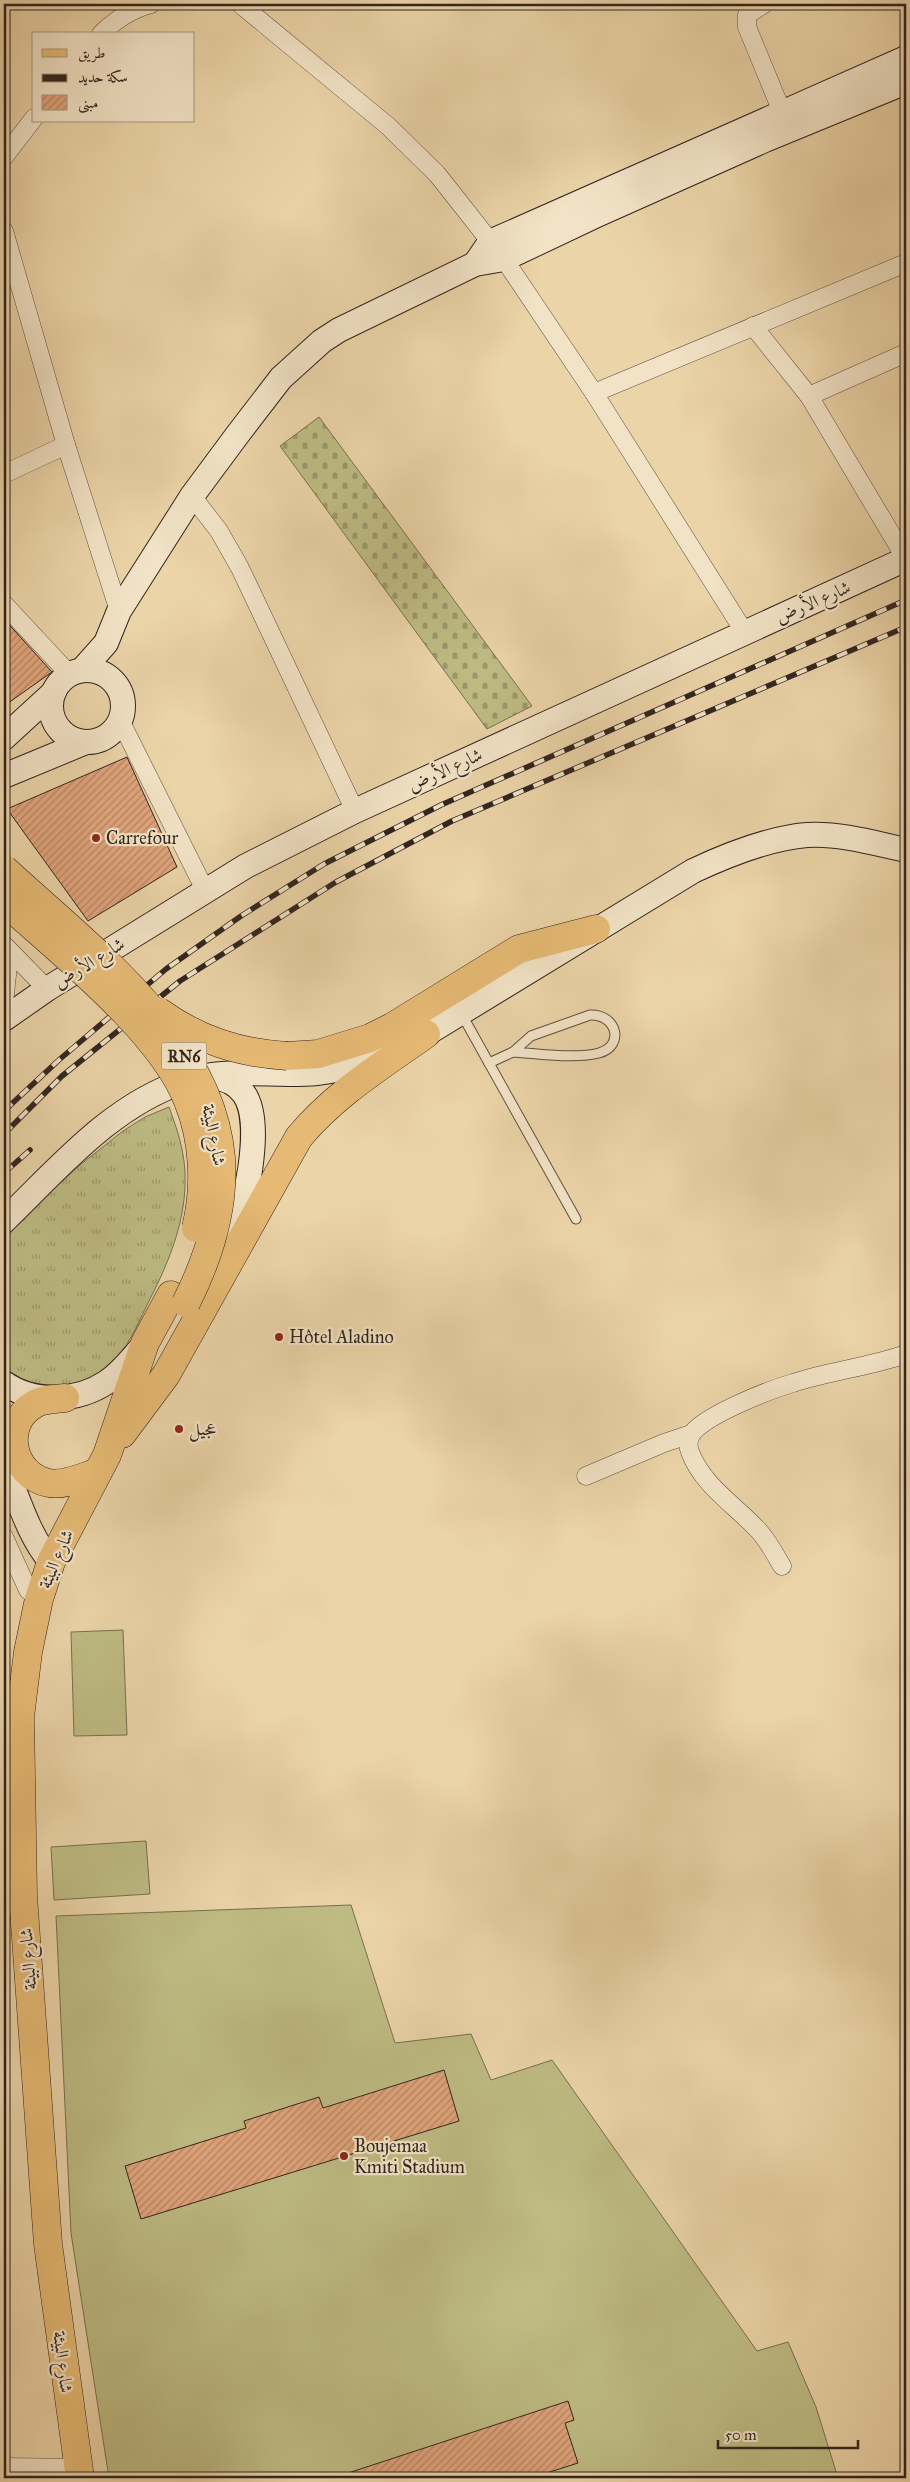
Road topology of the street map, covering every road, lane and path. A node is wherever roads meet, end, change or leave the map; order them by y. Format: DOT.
graph roads {
  1 [pos="151,4"];
  2 [pos="240,4"];
  3 [pos="764,4"];
  4 [pos="104,32"];
  5 [pos="906,58"];
  6 [pos="906,82"];
  7 [pos="782,112"];
  8 [pos="32,121"];
  9 [pos="4,157"];
  10 [pos="4,231"];
  11 [pos="497,251"];
  12 [pos="906,262"];
  13 [pos="753,326"];
  14 [pos="906,353"];
  15 [pos="594,393"];
  16 [pos="809,396"];
  17 [pos="66,445"];
  18 [pos="4,474"];
  19 [pos="192,496"];
  20 [pos="906,559"];
  21 [pos="4,604"];
  22 [pos="119,611"];
  23 [pos="745,633"];
  24 [pos="106,643"];
  25 [pos="76,672"];
  26 [pos="116,685"];
  27 [pos="54,692"];
  28 [pos="120,720"];
  29 [pos="4,738"];
  30 [pos="86,742"];
  31 [pos="4,776"];
  32 [pos="355,811"];
  33 [pos="906,850"];
  34 [pos="4,869"];
  35 [pos="204,890"];
  36 [pos="4,901"];
  37 [pos="596,929"];
  38 [pos="5,947"];
  39 [pos="47,989"];
  40 [pos="139,996"];
  41 [pos="4,1002"];
  42 [pos="461,1013"];
  43 [pos="4,1019"];
  44 [pos="426,1034"];
  45 [pos="513,1052"];
  46 [pos="489,1063"];
  47 [pos="213,1076"];
  48 [pos="576,1219"];
  49 [pos="4,1221"];
  50 [pos="189,1298"];
  51 [pos="145,1343"];
  52 [pos="906,1354"];
  53 [pos="4,1383"];
  54 [pos="65,1398"];
  55 [pos="691,1434"];
  56 [pos="108,1456"];
  57 [pos="8,1460"];
  58 [pos="586,1476"];
  59 [pos="4,1537"];
  60 [pos="50,1562"];
  61 [pos="782,1566"];
  62 [pos="39,1599"];
  63 [pos="4,2467"];
  64 [pos="78,2473"];
  1 -- 4 [label="street"];
  2 -- 11 [label="street"];
  3 -- 7 [label="street"];
  5 -- 7 [label="main road"];
  6 -- 11 [label="main road"];
  7 -- 11 [label="main road"];
  8 -- 9 [label="street"];
  10 -- 17 [label="street"];
  11 -- 15 [label="street"];
  11 -- 19 [label="main road"];
  12 -- 13 [label="street"];
  13 -- 15 [label="street"];
  13 -- 16 [label="street"];
  14 -- 16 [label="street"];
  15 -- 23 [label="street"];
  16 -- 20 [label="street"];
  17 -- 18 [label="street"];
  17 -- 22 [label="street"];
  19 -- 22 [label="main road"];
  19 -- 32 [label="street"];
  20 -- 23 [label="main road, شارع الأرض"];
  21 -- 25 [label="street"];
  22 -- 24 [label="main road"];
  23 -- 32 [label="main road, شارع الأرض"];
  24 -- 25 [label="main road"];
  24 -- 26 [label="main road"];
  25 -- 26 [label="main road"];
  25 -- 27 [label="main road"];
  26 -- 28 [label="main road"];
  27 -- 29 [label="main road"];
  27 -- 30 [label="main road"];
  28 -- 30 [label="main road"];
  28 -- 35 [label="street"];
  30 -- 31 [label="main road"];
  32 -- 35 [label="main road, شارع الأرض"];
  33 -- 37 [label="main road"];
  34 -- 40 [label="main road, شارع البيئة / RN6, bridge"];
  35 -- 39 [label="main road, شارع الأرض"];
  36 -- 50 [label="main road, شارع البيئة / RN6, bridge"];
  37 -- 40 [label="main road, bridge"];
  37 -- 42 [label="main road"];
  38 -- 39 [label="street"];
  38 -- 41 [label="street"];
  39 -- 43 [label="main road, شارع الأرض"];
  40 -- 50 [label="main road, شارع البيئة / RN6, bridge"];
  42 -- 44 [label="main road"];
  42 -- 46 [label="lane"];
  44 -- 47 [label="main road"];
  44 -- 50 [label="main road"];
  45 -- 45 [label="lane"];
  45 -- 46 [label="lane"];
  46 -- 48 [label="lane"];
  47 -- 49 [label="main road"];
  47 -- 50 [label="main road"];
  50 -- 51 [label="main road, شارع البيئة / RN6"];
  50 -- 56 [label="main road, شارع البيئة / RN6"];
  51 -- 54 [label="main road"];
  51 -- 56 [label="main road, شارع البيئة / RN6"];
  52 -- 55 [label="street"];
  53 -- 54 [label="main road"];
  54 -- 57 [label="main road"];
  55 -- 58 [label="street"];
  55 -- 61 [label="street"];
  56 -- 57 [label="main road"];
  56 -- 60 [label="main road, شارع البيئة / RN6"];
  57 -- 60 [label="main road"];
  59 -- 62 [label="street"];
  60 -- 62 [label="main road, شارع البيئة / RN6"];
  62 -- 64 [label="main road, شارع البيئة / RN6"];
  63 -- 64 [label="street"];
}
